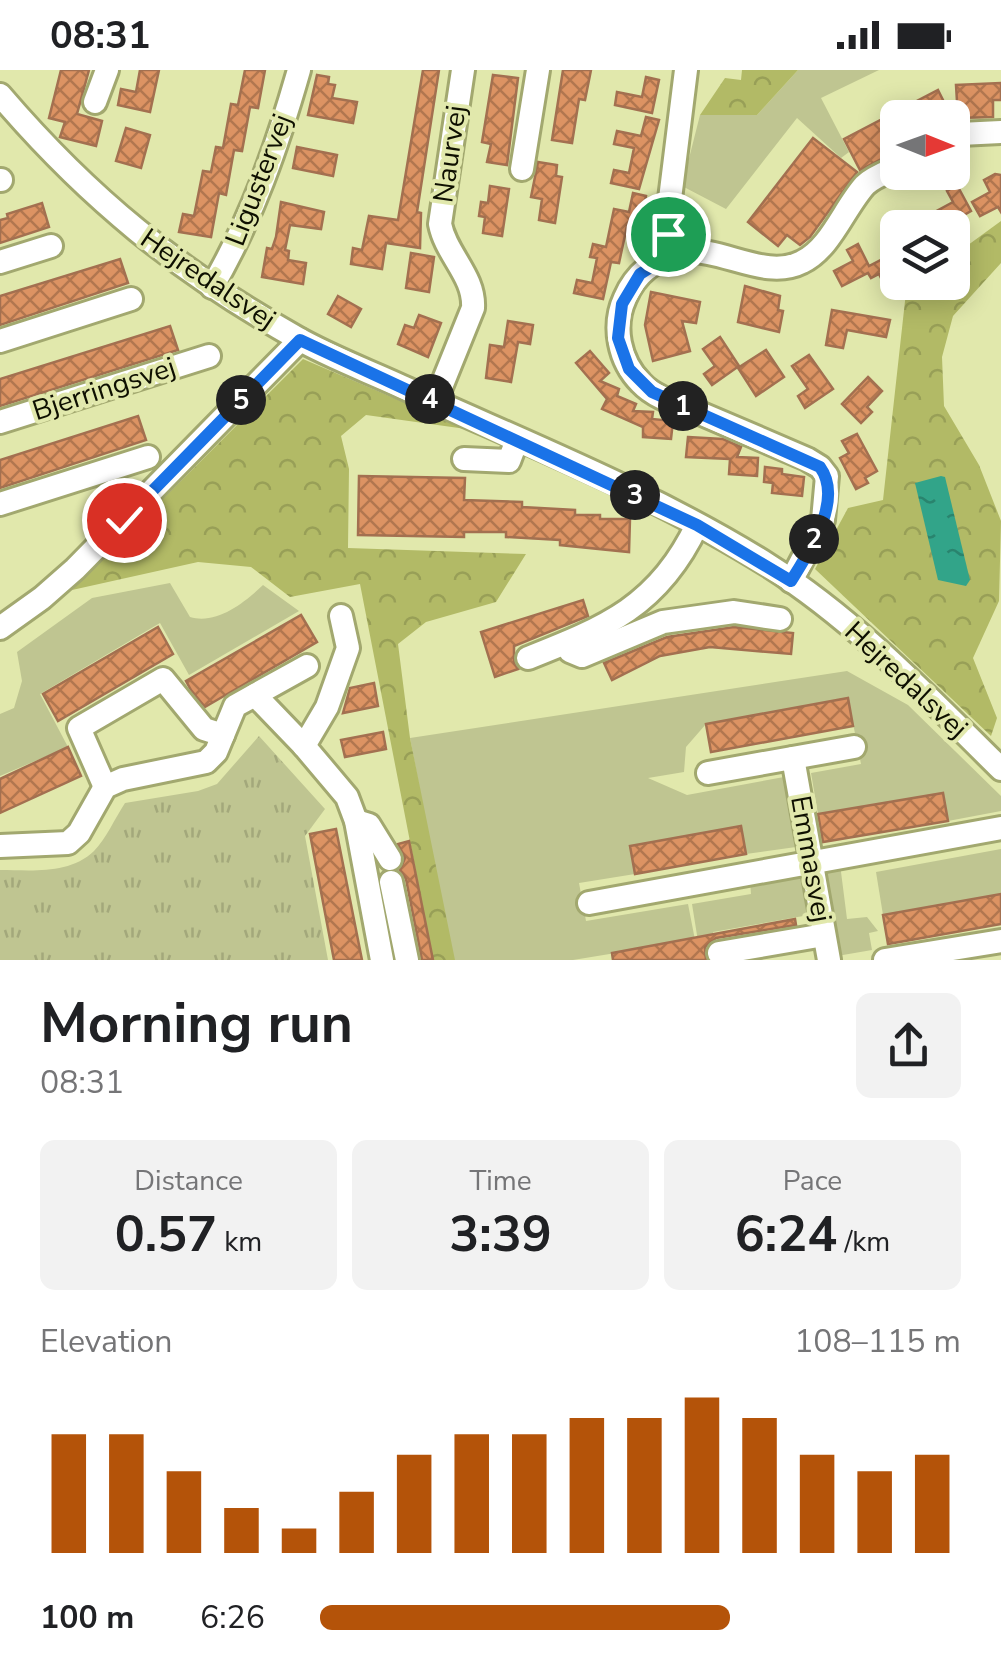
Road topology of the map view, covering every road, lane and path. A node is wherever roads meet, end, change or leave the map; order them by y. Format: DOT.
graph roads {
  1 [pos="107,70"];
  2 [pos="298,70"];
  3 [pos="463,70"];
  4 [pos="538,70"];
  5 [pos="686,70"];
  6 [pos="0,95"];
  7 [pos="95,102"];
  8 [pos="1001,132"];
  9 [pos="970,134"];
  10 [pos="522,169"];
  11 [pos="880,175"];
  12 [pos="52,246"];
  13 [pos="670,255"];
  14 [pos="0,262"];
  15 [pos="212,287"];
  16 [pos="131,299"];
  17 [pos="300,340"];
  18 [pos="0,341"];
  19 [pos="209,356"];
  20 [pos="435,402"];
  21 [pos="0,422"];
  22 [pos="517,440"];
  23 [pos="148,456"];
  24 [pos="464,459"];
  25 [pos="0,504"];
  26 [pos="697,525"];
  27 [pos="791,581"];
  28 [pos="341,616"];
  29 [pos="780,619"];
  30 [pos="0,628"];
  31 [pos="566,643"];
  32 [pos="528,658"];
  33 [pos="307,666"];
  34 [pos="255,695"];
  35 [pos="223,735"];
  36 [pos="304,746"];
  37 [pos="854,746"];
  38 [pos="793,758"];
  39 [pos="1001,769"];
  40 [pos="708,774"];
  41 [pos="105,787"];
  42 [pos="356,821"];
  43 [pos="1001,828"];
  44 [pos="0,846"];
  45 [pos="811,863"];
  46 [pos="589,904"];
  47 [pos="824,935"];
  48 [pos="1001,942"];
  49 [pos="719,953"];
  50 [pos="382,960"];
  51 [pos="407,960"];
  52 [pos="828,960"];
  53 [pos="885,960"];
  1 -- 7 [label="street"];
  2 -- 15 [label="street, Ligustervej"];
  3 -- 20 [label="street, Naurvej"];
  4 -- 10 [label="street"];
  5 -- 13 [label="street"];
  6 -- 15 [label="street, Hejredalsvej"];
  8 -- 9 [label="street"];
  11 -- 13 [label="street"];
  12 -- 14 [label="street"];
  13 -- 27 [label="street"];
  15 -- 17 [label="street, Hejredalsvej"];
  16 -- 18 [label="street"];
  17 -- 20 [label="street, Hejredalsvej"];
  17 -- 30 [label="street"];
  19 -- 21 [label="street, Bjerringsvej"];
  20 -- 22 [label="street, Hejredalsvej"];
  22 -- 24 [label="street"];
  22 -- 26 [label="street, Hejredalsvej"];
  23 -- 25 [label="street"];
  26 -- 27 [label="street, Hejredalsvej"];
  26 -- 31 [label="street"];
  27 -- 39 [label="street, Hejredalsvej"];
  28 -- 36 [label="street"];
  29 -- 31 [label="street"];
  31 -- 32 [label="street"];
  33 -- 34 [label="street"];
  34 -- 35 [label="street"];
  34 -- 36 [label="street"];
  35 -- 41 [label="street"];
  35 -- 41 [label="street"];
  36 -- 42 [label="street"];
  37 -- 38 [label="street"];
  38 -- 40 [label="street"];
  38 -- 45 [label="street, Emmasvej"];
  41 -- 44 [label="street"];
  42 -- 50 [label="street"];
  42 -- 51 [label="street"];
  43 -- 45 [label="street"];
  45 -- 46 [label="street"];
  45 -- 47 [label="street, Emmasvej"];
  47 -- 49 [label="street"];
  47 -- 52 [label="street, Emmasvej"];
  48 -- 53 [label="street"];
}
